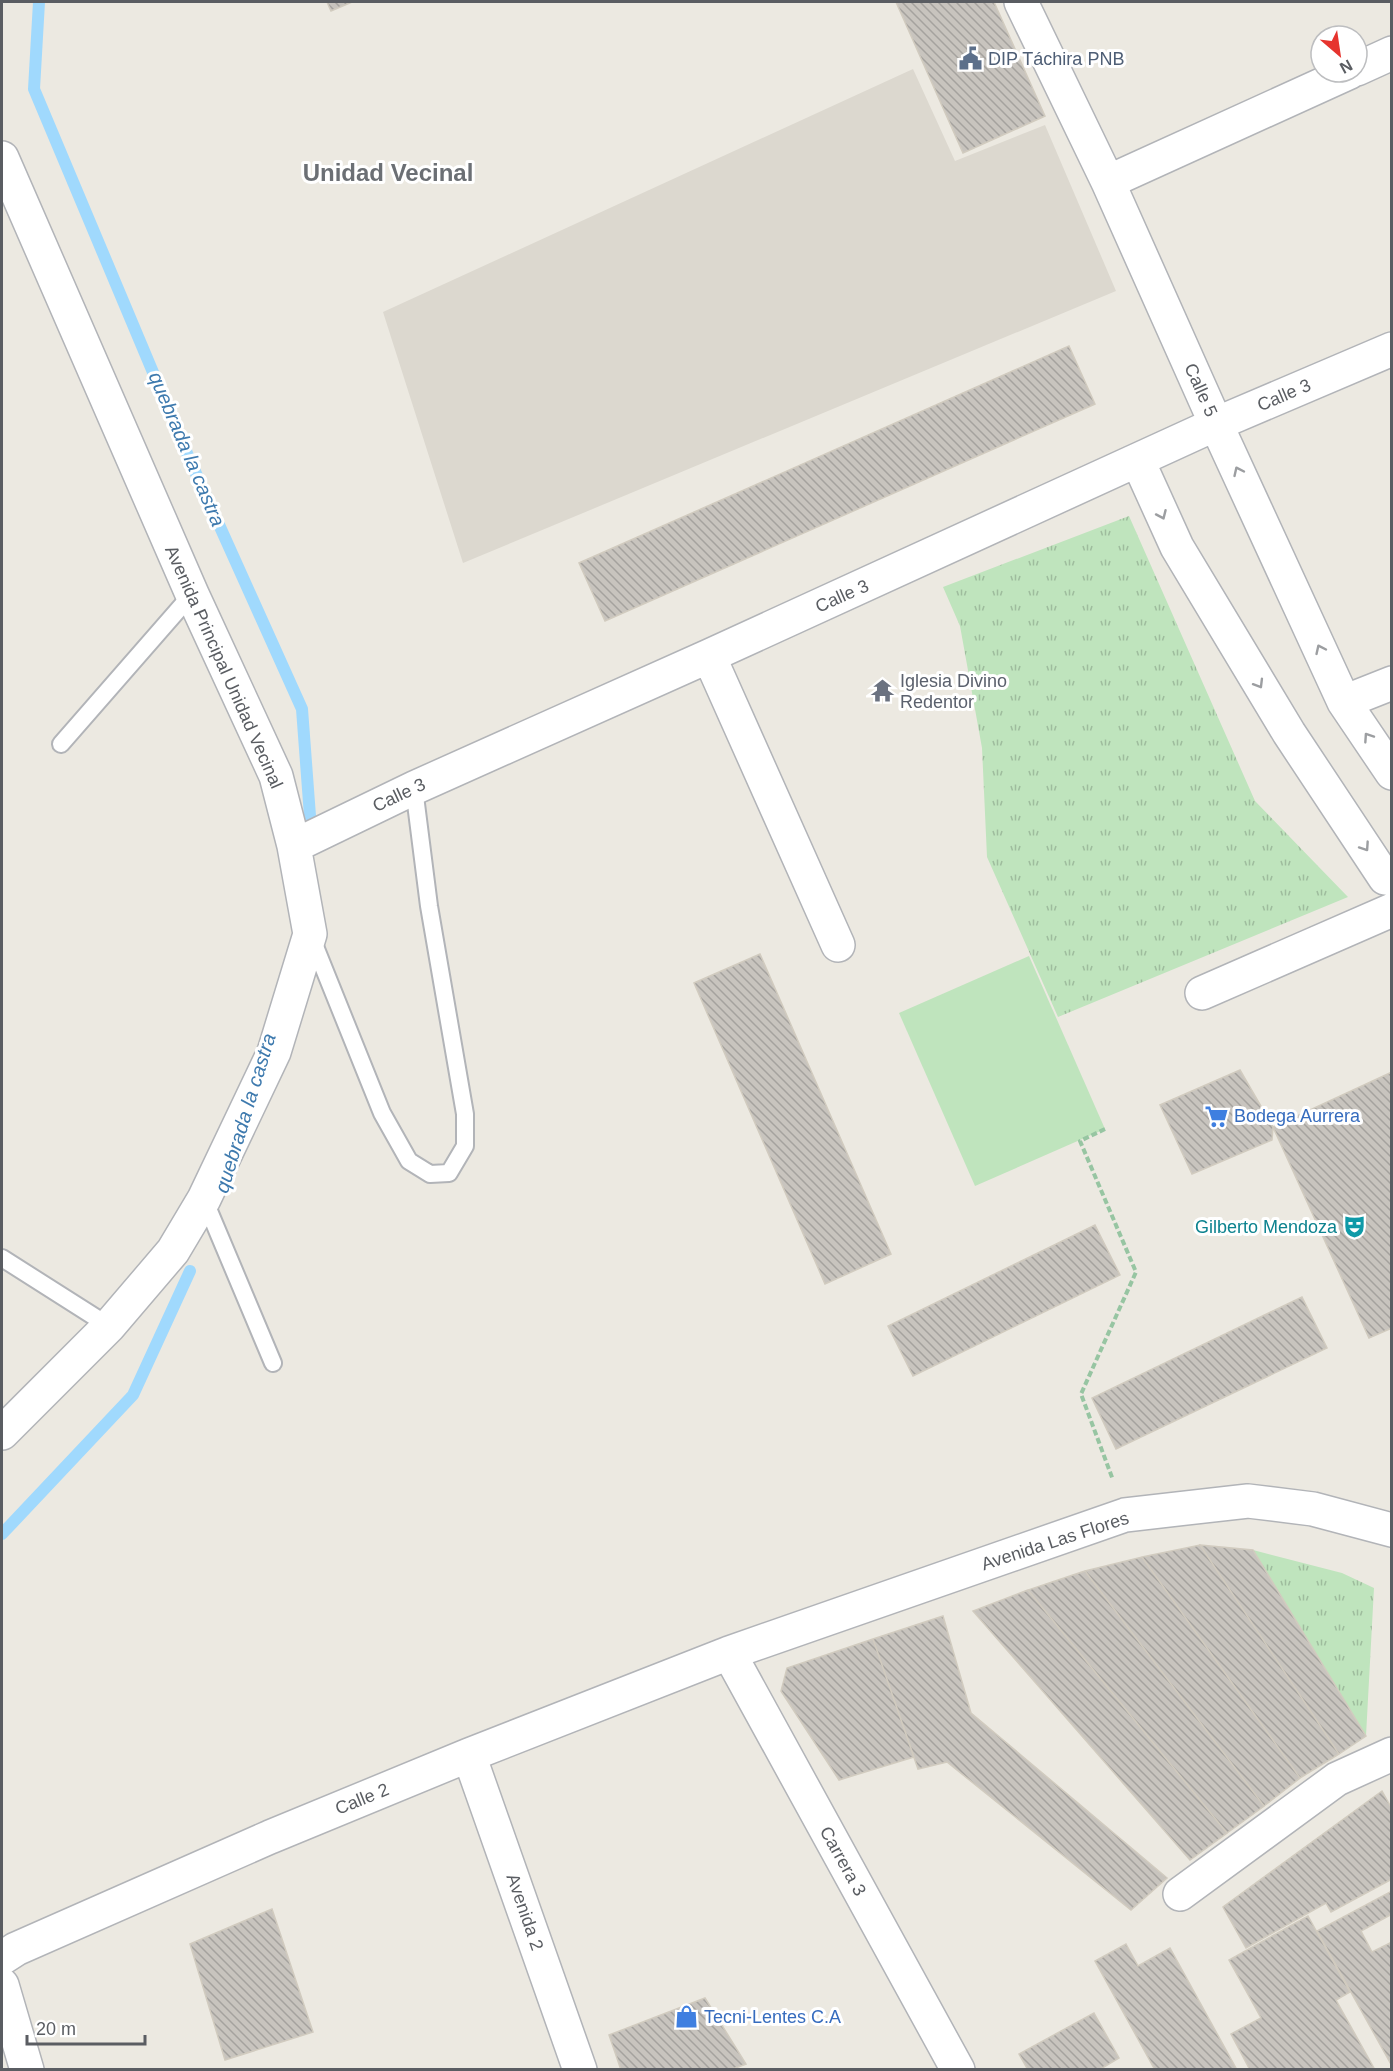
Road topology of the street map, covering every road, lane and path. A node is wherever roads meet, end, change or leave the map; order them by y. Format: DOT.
graph roads {
  1 [pos="1021,2"];
  2 [pos="1392,53"];
  3 [pos="1369,64"];
  4 [pos="1324,84"];
  5 [pos="2,158"];
  6 [pos="1108,182"];
  7 [pos="1392,349"];
  8 [pos="1216,424"];
  9 [pos="1138,461"];
  10 [pos="192,594"];
  11 [pos="709,656"];
  12 [pos="1392,683"];
  13 [pos="1344,702"];
  14 [pos="61,744"];
  15 [pos="1392,773"];
  16 [pos="414,788"];
  17 [pos="294,846"];
  18 [pos="1392,879"];
  19 [pos="1392,910"];
  20 [pos="310,934"];
  21 [pos="838,945"];
  22 [pos="1202,993"];
  23 [pos="1106,1129"];
  24 [pos="204,1199"];
  25 [pos="2,1258"];
  26 [pos="108,1326"];
  27 [pos="273,1363"];
  28 [pos="2,1433"];
  29 [pos="1125,1515"];
  30 [pos="1392,1530"];
  31 [pos="729,1653"];
  32 [pos="1392,1754"];
  33 [pos="469,1755"];
  34 [pos="1180,1894"];
  35 [pos="2,1958"];
  36 [pos="2,1985"];
  37 [pos="27,2070"];
  38 [pos="580,2070"];
  39 [pos="958,2070"];
  1 -- 6 [label="street, Calle 5"];
  2 -- 3 [label="street"];
  4 -- 6 [label="street"];
  5 -- 10 [label="street, Avenida Principal Unidad Vecinal"];
  6 -- 8 [label="street, Calle 5"];
  7 -- 8 [label="street, Calle 3"];
  8 -- 9 [label="street, Calle 3"];
  13 -- 8 [label="street, Calle 5, one-way"];
  9 -- 11 [label="street, Calle 3"];
  9 -- 18 [label="street, one-way"];
  10 -- 14 [label="lane"];
  10 -- 17 [label="street, Avenida Principal Unidad Vecinal"];
  11 -- 16 [label="street, Calle 3"];
  11 -- 21 [label="street"];
  12 -- 13 [label="street"];
  15 -- 13 [label="street, Calle 5, one-way"];
  16 -- 17 [label="street, Calle 3"];
  16 -- 20 [label="lane"];
  17 -- 20 [label="street, Avenida Principal Unidad Vecinal"];
  19 -- 22 [label="street"];
  20 -- 24 [label="street, Avenida Principal Unidad Vecinal"];
  23 -- 29 [label="path"];
  24 -- 26 [label="street, Avenida Principal Unidad Vecinal"];
  24 -- 27 [label="lane"];
  25 -- 26 [label="lane"];
  26 -- 28 [label="street, Avenida Principal Unidad Vecinal"];
  29 -- 30 [label="street, Avenida Las Flores"];
  29 -- 31 [label="street, Avenida Las Flores"];
  31 -- 33 [label="street, Calle 2"];
  31 -- 39 [label="street, Carrera 3"];
  32 -- 34 [label="street"];
  33 -- 35 [label="street, Calle 2"];
  33 -- 38 [label="street, Avenida 2"];
  36 -- 37 [label="street"];
}
